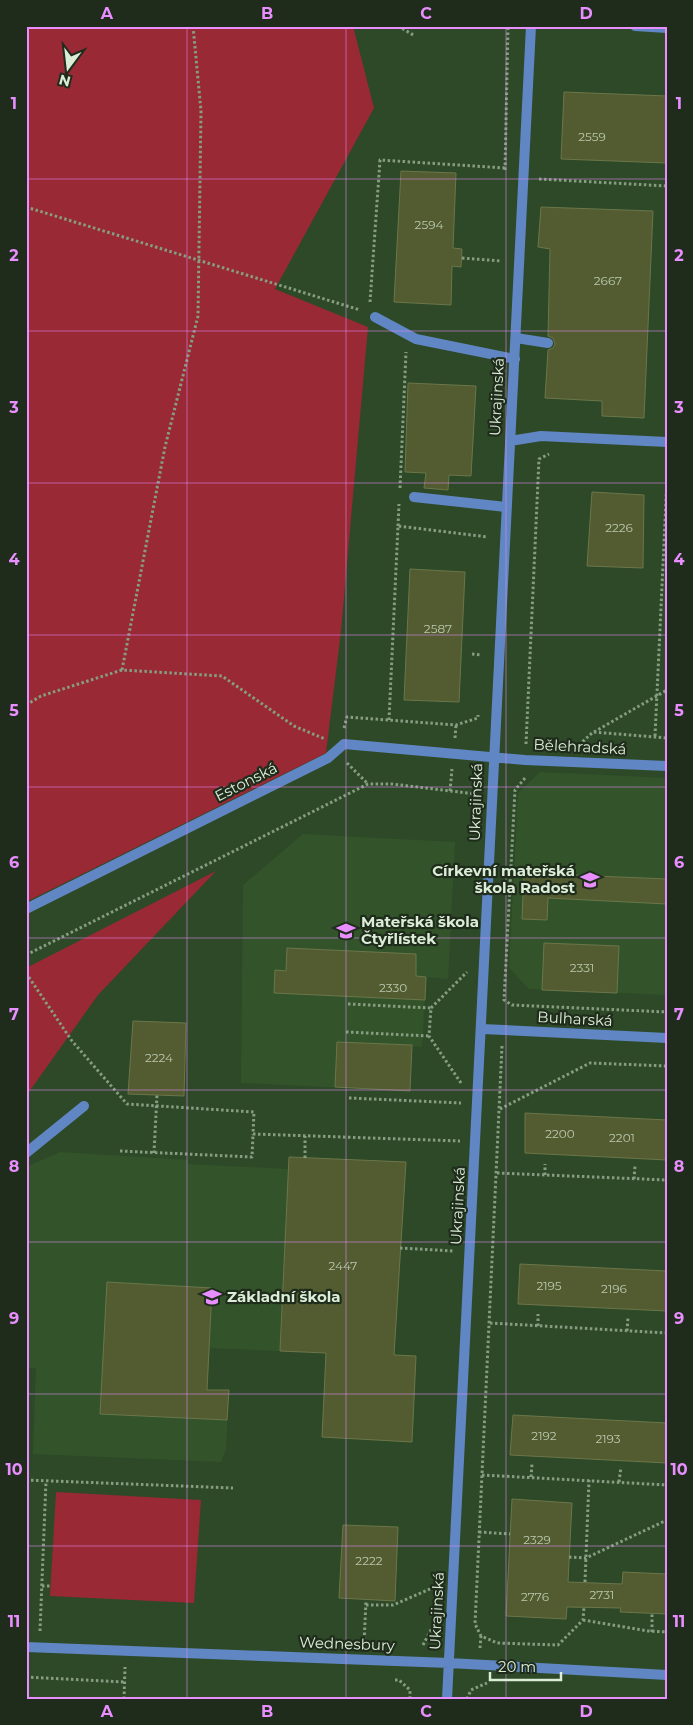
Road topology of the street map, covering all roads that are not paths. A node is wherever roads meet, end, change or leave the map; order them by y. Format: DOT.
graph roads {
  1 [pos="531,26"];
  2 [pos="635,26"];
  3 [pos="667,28"];
  4 [pos="372,315"];
  5 [pos="516,338"];
  6 [pos="548,343"];
  7 [pos="515,359"];
  8 [pos="510,441"];
  9 [pos="667,442"];
  10 [pos="414,497"];
  11 [pos="506,507"];
  12 [pos="492,757"];
  13 [pos="667,766"];
  14 [pos="26,909"];
  15 [pos="482,1029"];
  16 [pos="667,1038"];
  17 [pos="84,1106"];
  18 [pos="26,1153"];
  19 [pos="26,1647"];
  20 [pos="450,1663"];
  21 [pos="667,1675"];
  22 [pos="447,1699"];
  1 -- 5 [label="street, Ukrajinská"];
  2 -- 3 [label="street"];
  4 -- 7 [label="street"];
  5 -- 6 [label="street"];
  5 -- 7 [label="street, Ukrajinská"];
  7 -- 8 [label="street, Ukrajinská"];
  8 -- 9 [label="street"];
  8 -- 11 [label="street, Ukrajinská"];
  10 -- 11 [label="street"];
  11 -- 12 [label="street, Ukrajinská"];
  12 -- 13 [label="street, Bělehradská"];
  12 -- 14 [label="street, Estonská"];
  12 -- 15 [label="street, Ukrajinská"];
  15 -- 16 [label="street, Bulharská"];
  15 -- 20 [label="street, Ukrajinská"];
  17 -- 18 [label="street"];
  19 -- 20 [label="street, Wednesbury"];
  20 -- 21 [label="street, Wednesbury"];
  20 -- 22 [label="street, Ukrajinská"];
}
